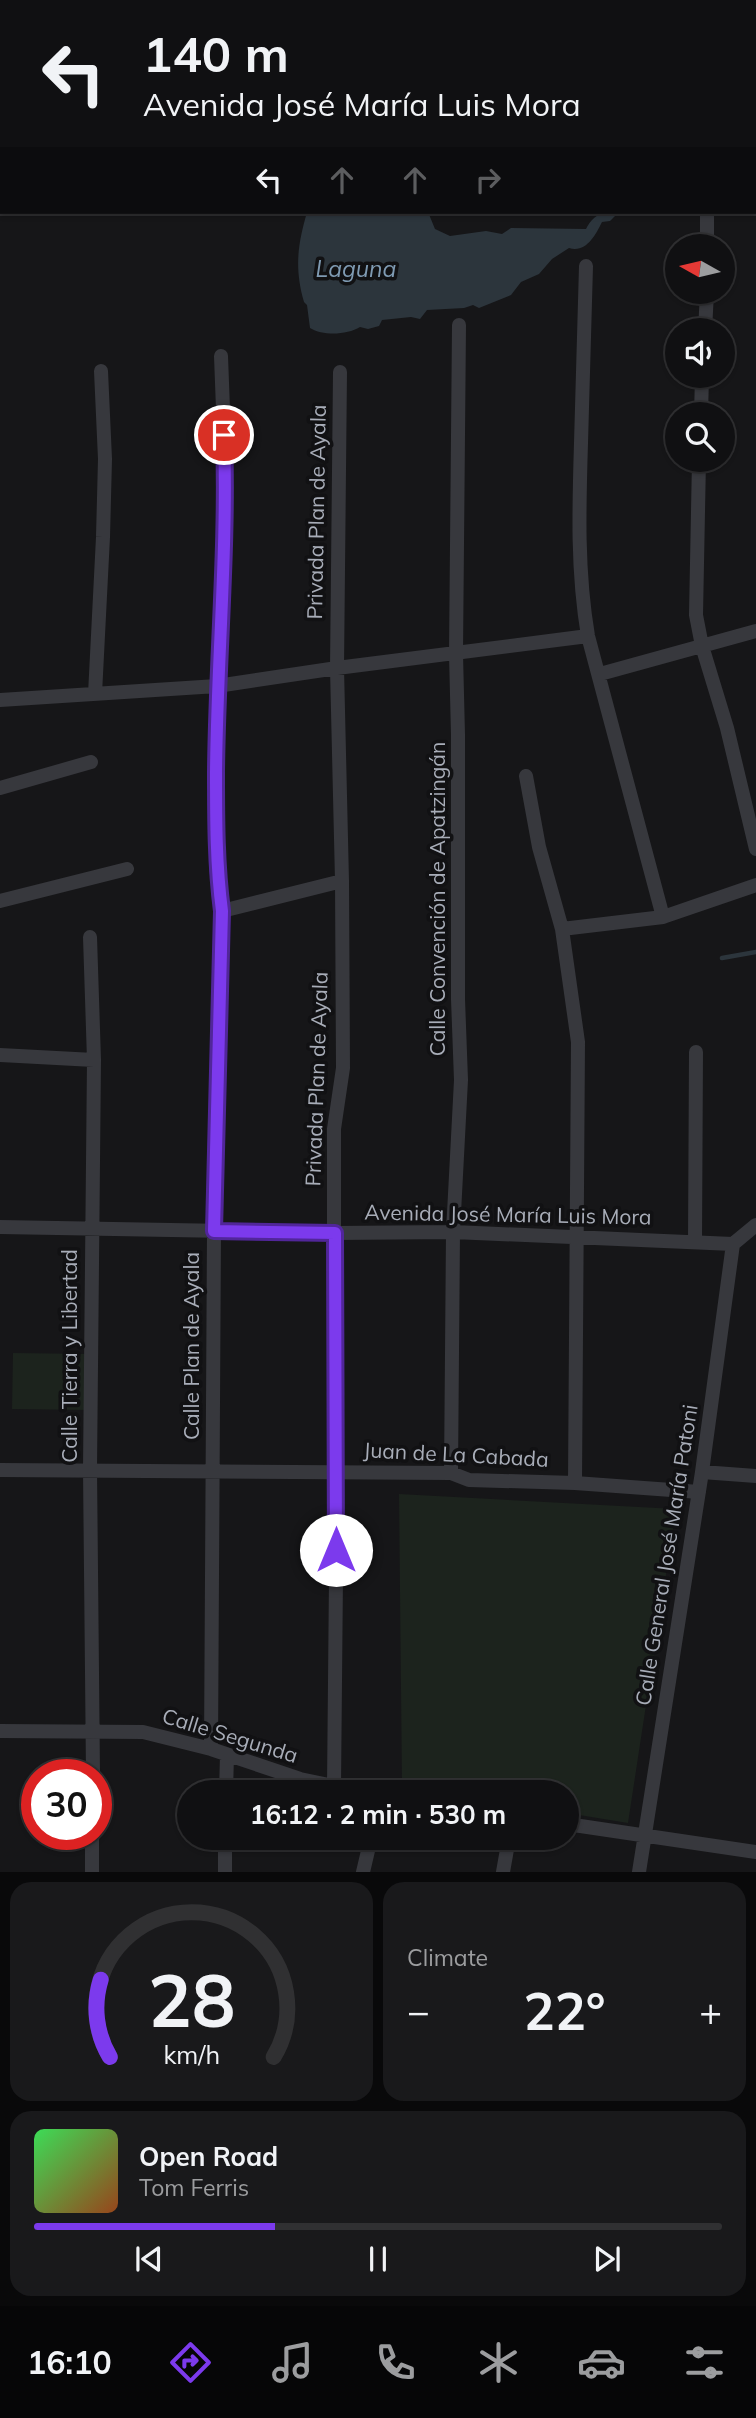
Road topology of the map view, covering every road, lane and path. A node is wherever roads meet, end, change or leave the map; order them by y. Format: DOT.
graph roads {
  1 [pos="707,214"];
  2 [pos="707,234"];
  3 [pos="586,266"];
  4 [pos="459,325"];
  5 [pos="221,355"];
  6 [pos="101,371"];
  7 [pos="340,372"];
  8 [pos="699,472"];
  9 [pos="756,631"];
  10 [pos="588,636"];
  11 [pos="702,646"];
  12 [pos="456,654"];
  13 [pos="337,668"];
  14 [pos="600,674"];
  15 [pos="217,686"];
  16 [pos="95,694"];
  17 [pos="0,699"];
  18 [pos="91,762"];
  19 [pos="526,776"];
  20 [pos="0,788"];
  21 [pos="756,849"];
  22 [pos="127,869"];
  23 [pos="342,881"];
  24 [pos="756,885"];
  25 [pos="0,901"];
  26 [pos="222,911"];
  27 [pos="663,917"];
  28 [pos="562,929"];
  29 [pos="90,937"];
  30 [pos="696,1052"];
  31 [pos="0,1055"];
  32 [pos="94,1060"];
  33 [pos="756,1225"];
  34 [pos="0,1227"];
  35 [pos="92,1229"];
  36 [pos="214,1231"];
  37 [pos="453,1232"];
  38 [pos="335,1233"];
  39 [pos="575,1236"];
  40 [pos="695,1241"];
  41 [pos="733,1244"];
  42 [pos="90,1469"];
  43 [pos="0,1470"];
  44 [pos="337,1471"];
  45 [pos="212,1472"];
  46 [pos="451,1472"];
  47 [pos="702,1472"];
  48 [pos="756,1476"];
  49 [pos="575,1483"];
  50 [pos="699,1492"];
  51 [pos="0,1731"];
  52 [pos="94,1732"];
  53 [pos="211,1749"];
  54 [pos="227,1755"];
  55 [pos="93,1759"];
  56 [pos="226,1780"];
  57 [pos="311,1780"];
  58 [pos="334,1780"];
  59 [pos="579,1826"];
  60 [pos="644,1835"];
  61 [pos="92,1850"];
  62 [pos="225,1850"];
  63 [pos="368,1850"];
  64 [pos="507,1850"];
  65 [pos="756,1852"];
  66 [pos="92,1872"];
  67 [pos="225,1872"];
  68 [pos="363,1872"];
  69 [pos="503,1872"];
  70 [pos="639,1872"];
  1 -- 2 [label="street"];
  3 -- 10 [label="street"];
  4 -- 12 [label="street, Calle Convención de Apatzingán"];
  5 -- 15 [label="street, Calle Plan de Ayala"];
  6 -- 16 [label="street"];
  7 -- 13 [label="street, Privada Plan de Ayala"];
  8 -- 11 [label="street"];
  9 -- 11 [label="street"];
  10 -- 12 [label="street"];
  10 -- 14 [label="street"];
  11 -- 14 [label="street"];
  11 -- 21 [label="street"];
  12 -- 13 [label="street"];
  12 -- 37 [label="street, Calle Convención de Apatzingán"];
  13 -- 15 [label="street"];
  13 -- 23 [label="street, Privada Plan de Ayala"];
  14 -- 27 [label="street"];
  15 -- 16 [label="street"];
  15 -- 26 [label="street, Calle Plan de Ayala"];
  16 -- 17 [label="street"];
  18 -- 20 [label="street"];
  19 -- 28 [label="street"];
  22 -- 25 [label="street"];
  23 -- 26 [label="street"];
  23 -- 38 [label="street, Privada Plan de Ayala"];
  24 -- 27 [label="street"];
  26 -- 36 [label="street, Calle Plan de Ayala"];
  27 -- 28 [label="street"];
  28 -- 39 [label="street"];
  29 -- 32 [label="street, Calle Tierra y Libertad"];
  30 -- 40 [label="street"];
  31 -- 32 [label="street"];
  32 -- 35 [label="street, Calle Tierra y Libertad"];
  33 -- 41 [label="street"];
  34 -- 35 [label="street, Avenida José María Luis Mora"];
  35 -- 36 [label="street, Avenida José María Luis Mora"];
  35 -- 42 [label="street, Calle Tierra y Libertad"];
  36 -- 38 [label="street, Avenida José María Luis Mora"];
  36 -- 45 [label="street, Calle Plan de Ayala"];
  37 -- 38 [label="street, Avenida José María Luis Mora"];
  37 -- 39 [label="street, Avenida José María Luis Mora"];
  37 -- 46 [label="street, Calle Convención de Apatzingán"];
  38 -- 44 [label="street, Privada Plan de Ayala"];
  39 -- 40 [label="street, Avenida José María Luis Mora"];
  39 -- 49 [label="street"];
  40 -- 41 [label="street, Avenida José María Luis Mora"];
  41 -- 47 [label="street, Calle General José María Patoni"];
  42 -- 43 [label="street, Juan de La Cabada"];
  42 -- 45 [label="street, Juan de La Cabada"];
  42 -- 52 [label="street, Calle Tierra y Libertad"];
  44 -- 45 [label="street, Juan de La Cabada"];
  44 -- 46 [label="street, Juan de La Cabada"];
  44 -- 58 [label="street, Privada Plan de Ayala"];
  45 -- 53 [label="street, Calle Plan de Ayala"];
  46 -- 49 [label="street, Juan de La Cabada"];
  47 -- 48 [label="street"];
  47 -- 50 [label="street, Calle General José María Patoni"];
  49 -- 50 [label="street, Juan de La Cabada"];
  50 -- 60 [label="street, Calle General José María Patoni"];
  51 -- 52 [label="street, Calle Segunda"];
  52 -- 53 [label="street, Calle Segunda"];
  52 -- 55 [label="street, Calle Tierra y Libertad"];
  53 -- 54 [label="street, Calle Segunda"];
  54 -- 56 [label="street"];
  54 -- 57 [label="street, Calle Segunda"];
  59 -- 60 [label="street"];
  60 -- 65 [label="street"];
  60 -- 70 [label="street, Calle General José María Patoni"];
  61 -- 66 [label="street"];
  62 -- 67 [label="street"];
  63 -- 68 [label="street"];
  64 -- 69 [label="street"];
}
